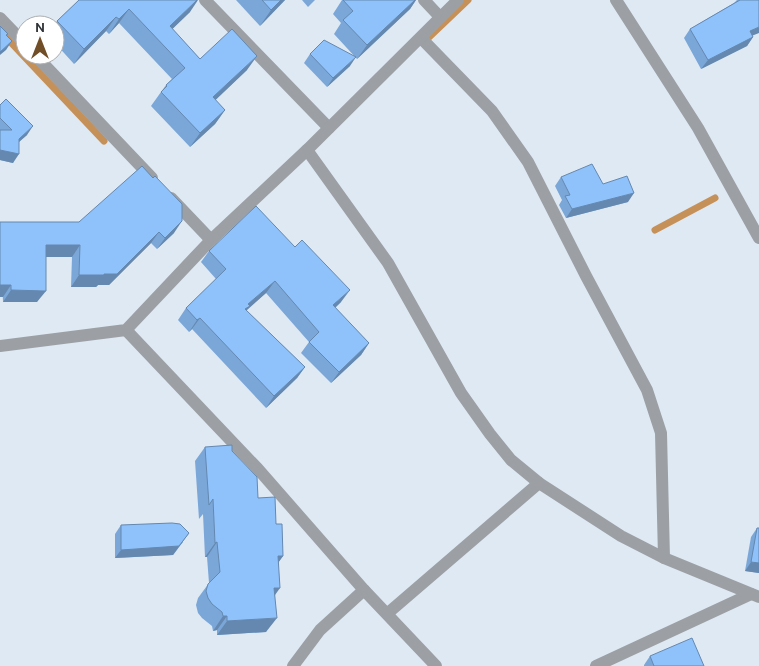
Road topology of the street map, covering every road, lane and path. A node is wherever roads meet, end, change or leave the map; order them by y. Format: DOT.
graph roads {
  1 [pos="205,0"];
  2 [pos="424,0"];
  3 [pos="458,0"];
  4 [pos="616,0"];
  5 [pos="440,17"];
  6 [pos="0,18"];
  7 [pos="15,34"];
  8 [pos="421,38"];
  9 [pos="45,65"];
  10 [pos="330,128"];
  11 [pos="307,150"];
  12 [pos="759,238"];
  13 [pos="211,240"];
  14 [pos="126,330"];
  15 [pos="0,346"];
  16 [pos="540,483"];
  17 [pos="664,558"];
  18 [pos="364,590"];
  19 [pos="755,595"];
  20 [pos="388,613"];
  21 [pos="293,666"];
  22 [pos="436,666"];
  23 [pos="596,666"];
  1 -- 10 [label="street"];
  2 -- 5 [label="street"];
  3 -- 5 [label="street"];
  4 -- 12 [label="street"];
  5 -- 8 [label="street"];
  6 -- 7 [label="street"];
  8 -- 10 [label="street"];
  8 -- 17 [label="street"];
  9 -- 13 [label="street"];
  10 -- 11 [label="street"];
  11 -- 13 [label="street"];
  11 -- 16 [label="street"];
  13 -- 14 [label="street"];
  14 -- 15 [label="street"];
  14 -- 18 [label="street"];
  16 -- 17 [label="street"];
  16 -- 20 [label="street"];
  17 -- 19 [label="street"];
  18 -- 20 [label="street"];
  18 -- 21 [label="street"];
  19 -- 23 [label="street"];
  20 -- 22 [label="street"];
}
